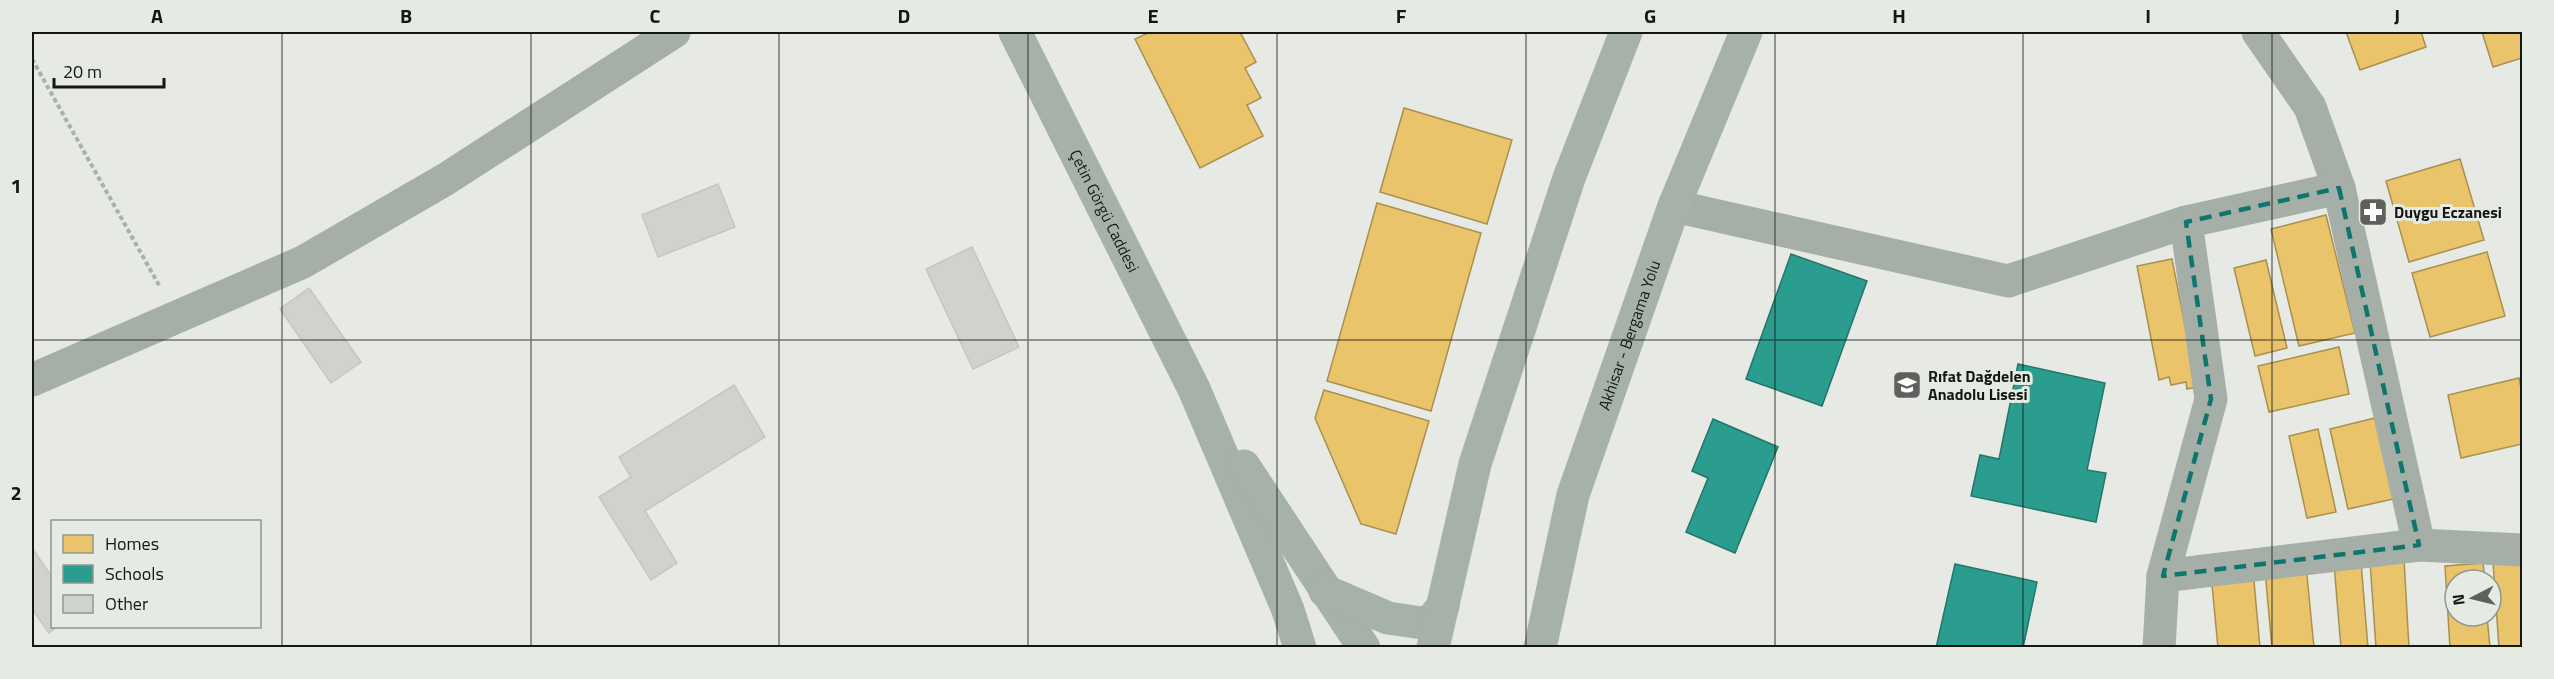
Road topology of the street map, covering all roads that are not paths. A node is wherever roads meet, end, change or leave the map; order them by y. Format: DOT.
graph roads {
  1 [pos="674,32"];
  2 [pos="1014,32"];
  3 [pos="1626,32"];
  4 [pos="1746,32"];
  5 [pos="2258,32"];
  6 [pos="2339,188"];
  7 [pos="1674,206"];
  8 [pos="2186,222"];
  9 [pos="32,380"];
  10 [pos="1194,389"];
  11 [pos="2419,544"];
  12 [pos="2523,550"];
  13 [pos="2163,576"];
  14 [pos="1325,591"];
  15 [pos="1443,606"];
  16 [pos="1288,610"];
  17 [pos="1300,648"];
  18 [pos="1310,648"];
  19 [pos="1364,648"];
  20 [pos="1433,648"];
  21 [pos="1540,648"];
  22 [pos="2159,648"];
  1 -- 9 [label="street"];
  2 -- 10 [label="main road, Çetin Görgü Caddesi"];
  3 -- 15 [label="main road"];
  4 -- 7 [label="main road, Akhisar - Bergama Yolu"];
  5 -- 6 [label="street"];
  6 -- 8 [label="street"];
  6 -- 11 [label="street"];
  7 -- 8 [label="street"];
  7 -- 21 [label="main road, Akhisar - Bergama Yolu"];
  8 -- 13 [label="street"];
  10 -- 14 [label="main road"];
  10 -- 16 [label="main road"];
  11 -- 12 [label="street"];
  11 -- 13 [label="street"];
  13 -- 22 [label="street"];
  14 -- 15 [label="main road"];
  14 -- 19 [label="main road"];
  15 -- 20 [label="main road"];
  16 -- 17 [label="main road"];
  16 -- 18 [label="main road"];
}
